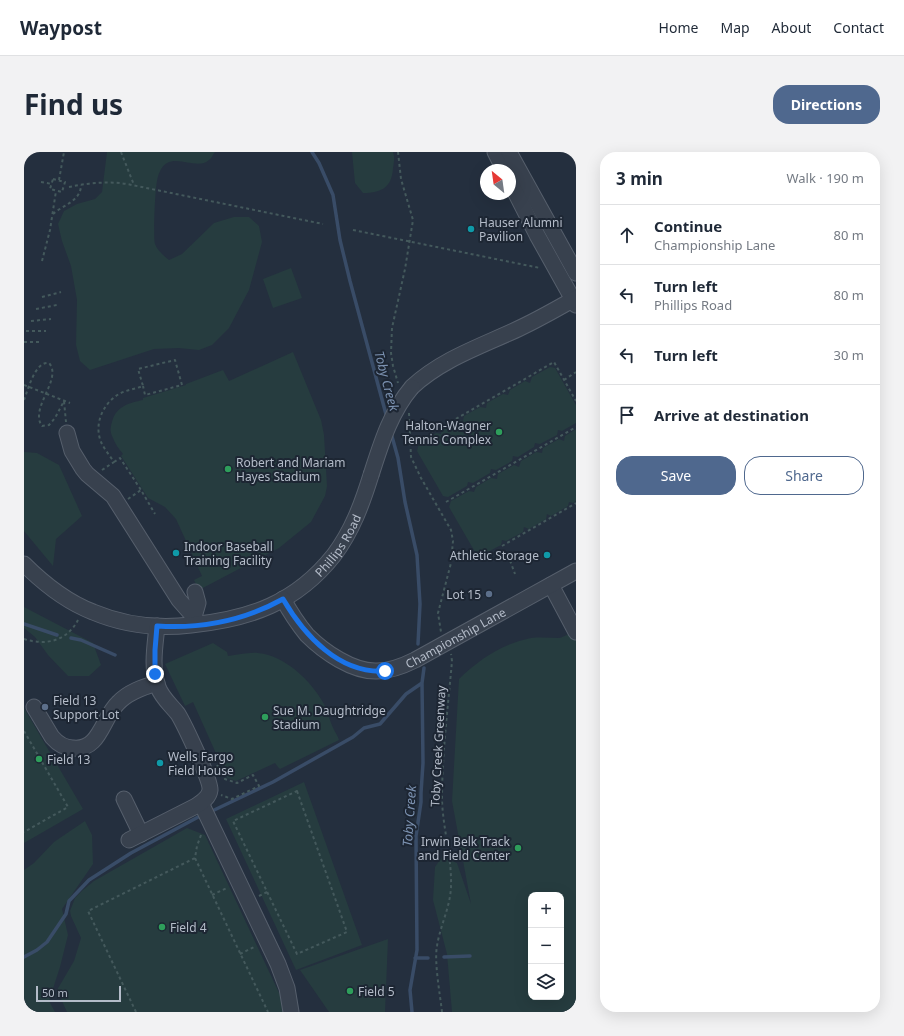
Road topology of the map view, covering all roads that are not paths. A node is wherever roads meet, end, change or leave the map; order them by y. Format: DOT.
graph roads {
  1 [pos="499,152"];
  2 [pos="502,164"];
  3 [pos="516,194"];
  4 [pos="576,273"];
  5 [pos="575,301"];
  6 [pos="67,433"];
  7 [pos="24,564"];
  8 [pos="576,572"];
  9 [pos="551,585"];
  10 [pos="195,592"];
  11 [pos="283,599"];
  12 [pos="194,621"];
  13 [pos="157,626"];
  14 [pos="576,632"];
  15 [pos="157,683"];
  16 [pos="34,706"];
  17 [pos="124,799"];
  18 [pos="200,803"];
  19 [pos="291,1012"];
  1 -- 2 [label="street"];
  1 -- 4 [label="street"];
  3 -- 5 [label="street"];
  5 -- 11 [label="street, Phillips Road, bridge"];
  6 -- 12 [label="street"];
  7 -- 13 [label="street, Phillips Road"];
  8 -- 9 [label="street, Championship Lane"];
  9 -- 11 [label="street, Championship Lane"];
  9 -- 14 [label="street"];
  10 -- 12 [label="street"];
  11 -- 12 [label="street, Phillips Road"];
  12 -- 13 [label="street, Phillips Road"];
  13 -- 15 [label="street"];
  15 -- 16 [label="street"];
  15 -- 18 [label="street"];
  17 -- 18 [label="street"];
  18 -- 19 [label="street"];
}
